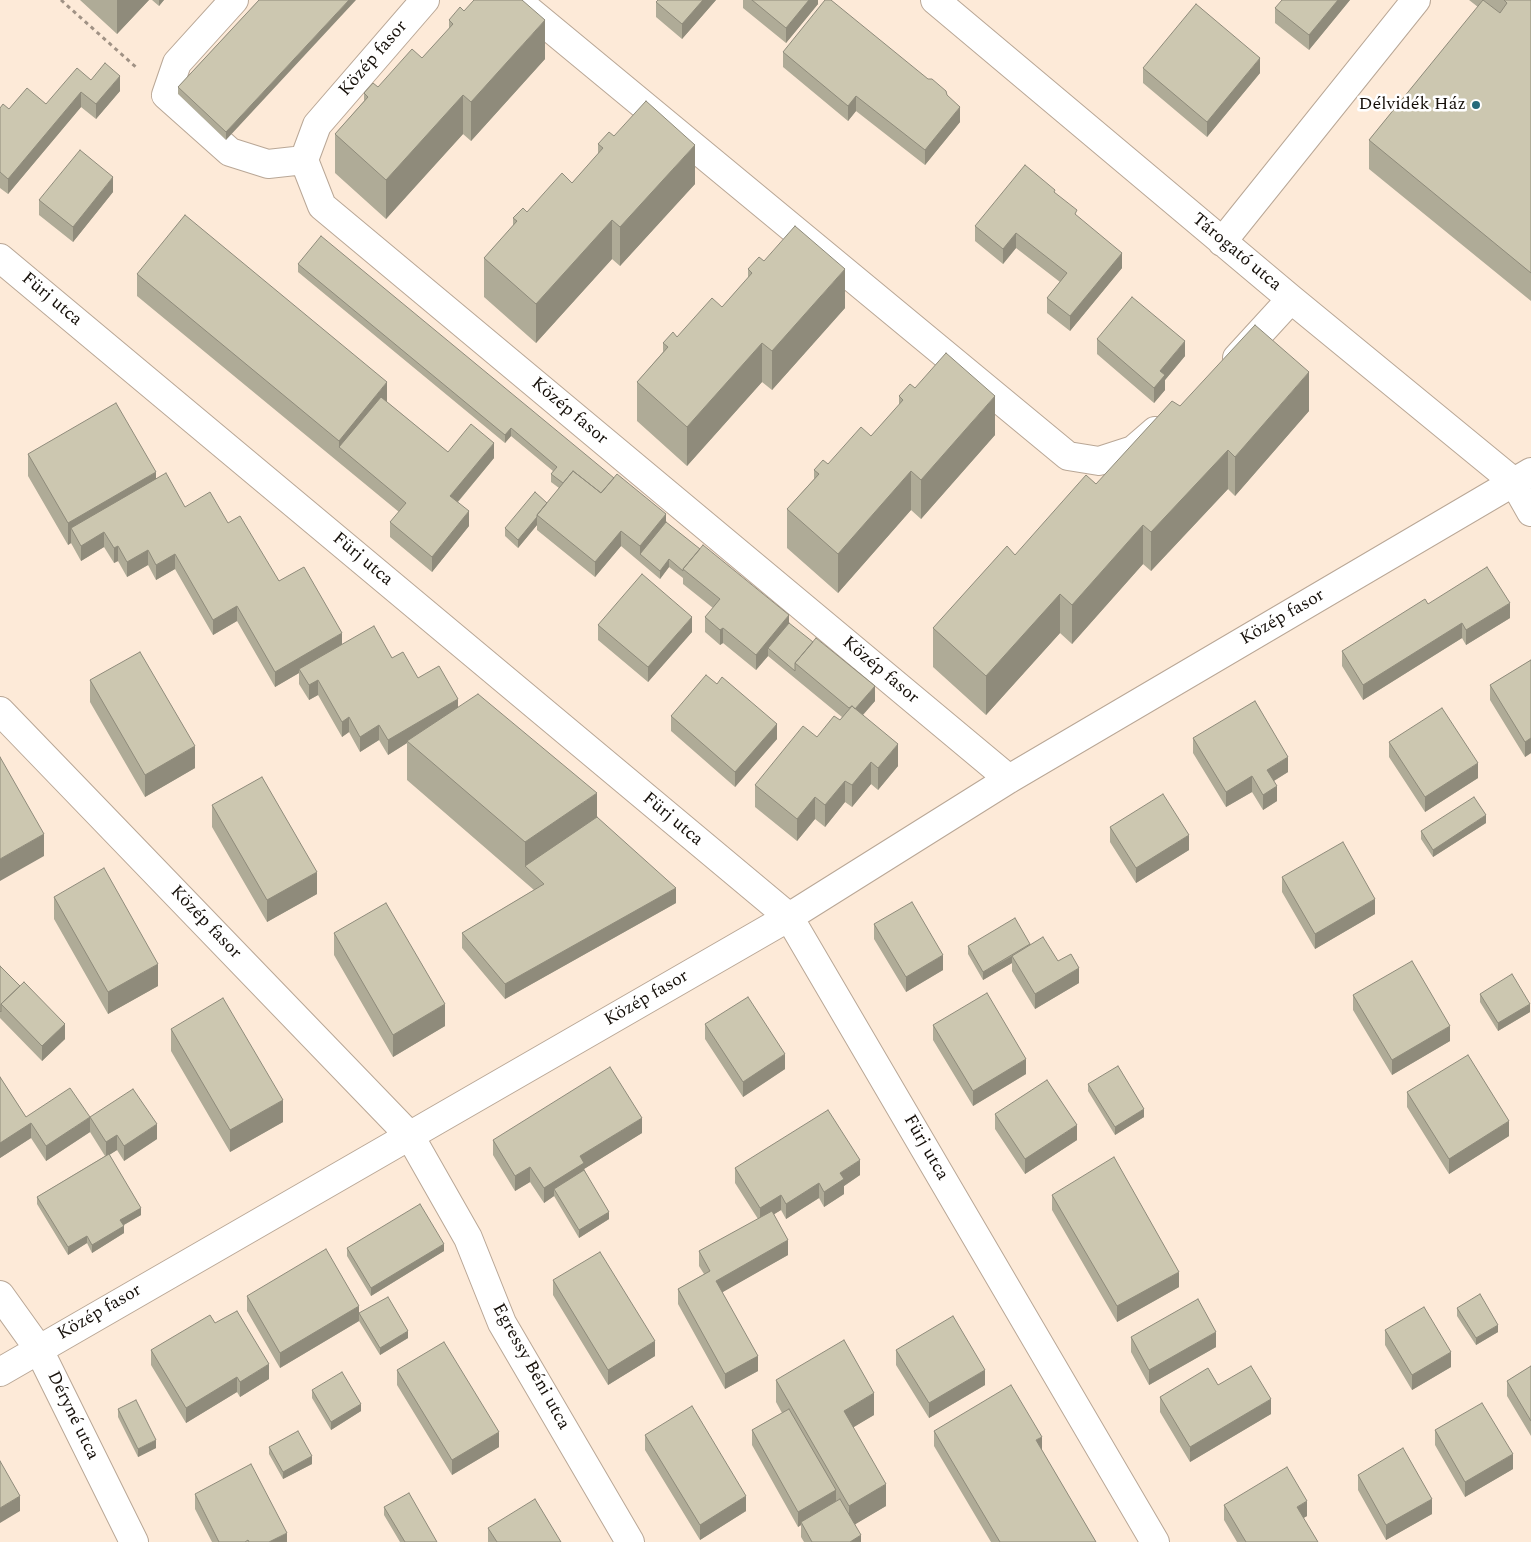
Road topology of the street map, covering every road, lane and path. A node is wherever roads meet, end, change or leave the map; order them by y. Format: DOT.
graph roads {
  1 [pos="61,0"];
  2 [pos="234,0"];
  3 [pos="425,0"];
  4 [pos="521,0"];
  5 [pos="935,0"];
  6 [pos="1416,0"];
  7 [pos="166,94"];
  8 [pos="304,160"];
  9 [pos="1222,242"];
  10 [pos="0,258"];
  11 [pos="1291,299"];
  12 [pos="1220,375"];
  13 [pos="1176,413"];
  14 [pos="1522,477"];
  15 [pos="1531,512"];
  16 [pos="0,711"];
  17 [pos="1009,779"];
  18 [pos="789,917"];
  19 [pos="410,1136"];
  20 [pos="0,1296"];
  21 [pos="38,1348"];
  22 [pos="0,1372"];
  23 [pos="134,1542"];
  24 [pos="630,1542"];
  25 [pos="1155,1542"];
  1 -- 7 [label="path"];
  2 -- 7 [label="street"];
  3 -- 8 [label="street, Közép fasor"];
  4 -- 13 [label="street"];
  5 -- 9 [label="street, Tárogató utca"];
  6 -- 9 [label="street"];
  7 -- 8 [label="street"];
  8 -- 17 [label="street, Közép fasor"];
  9 -- 11 [label="street, Tárogató utca"];
  10 -- 18 [label="street, Fürj utca"];
  11 -- 12 [label="street"];
  11 -- 14 [label="street, Tárogató utca"];
  14 -- 15 [label="street, Tárogató utca"];
  14 -- 17 [label="street, Közép fasor"];
  16 -- 19 [label="street, Közép fasor"];
  17 -- 18 [label="street, Közép fasor"];
  18 -- 19 [label="street, Közép fasor"];
  18 -- 25 [label="street, Fürj utca"];
  19 -- 21 [label="street, Közép fasor"];
  19 -- 24 [label="street, Egressy Béni utca"];
  20 -- 21 [label="street, Déryné utca"];
  21 -- 22 [label="street, Közép fasor"];
  21 -- 23 [label="street, Déryné utca"];
}
